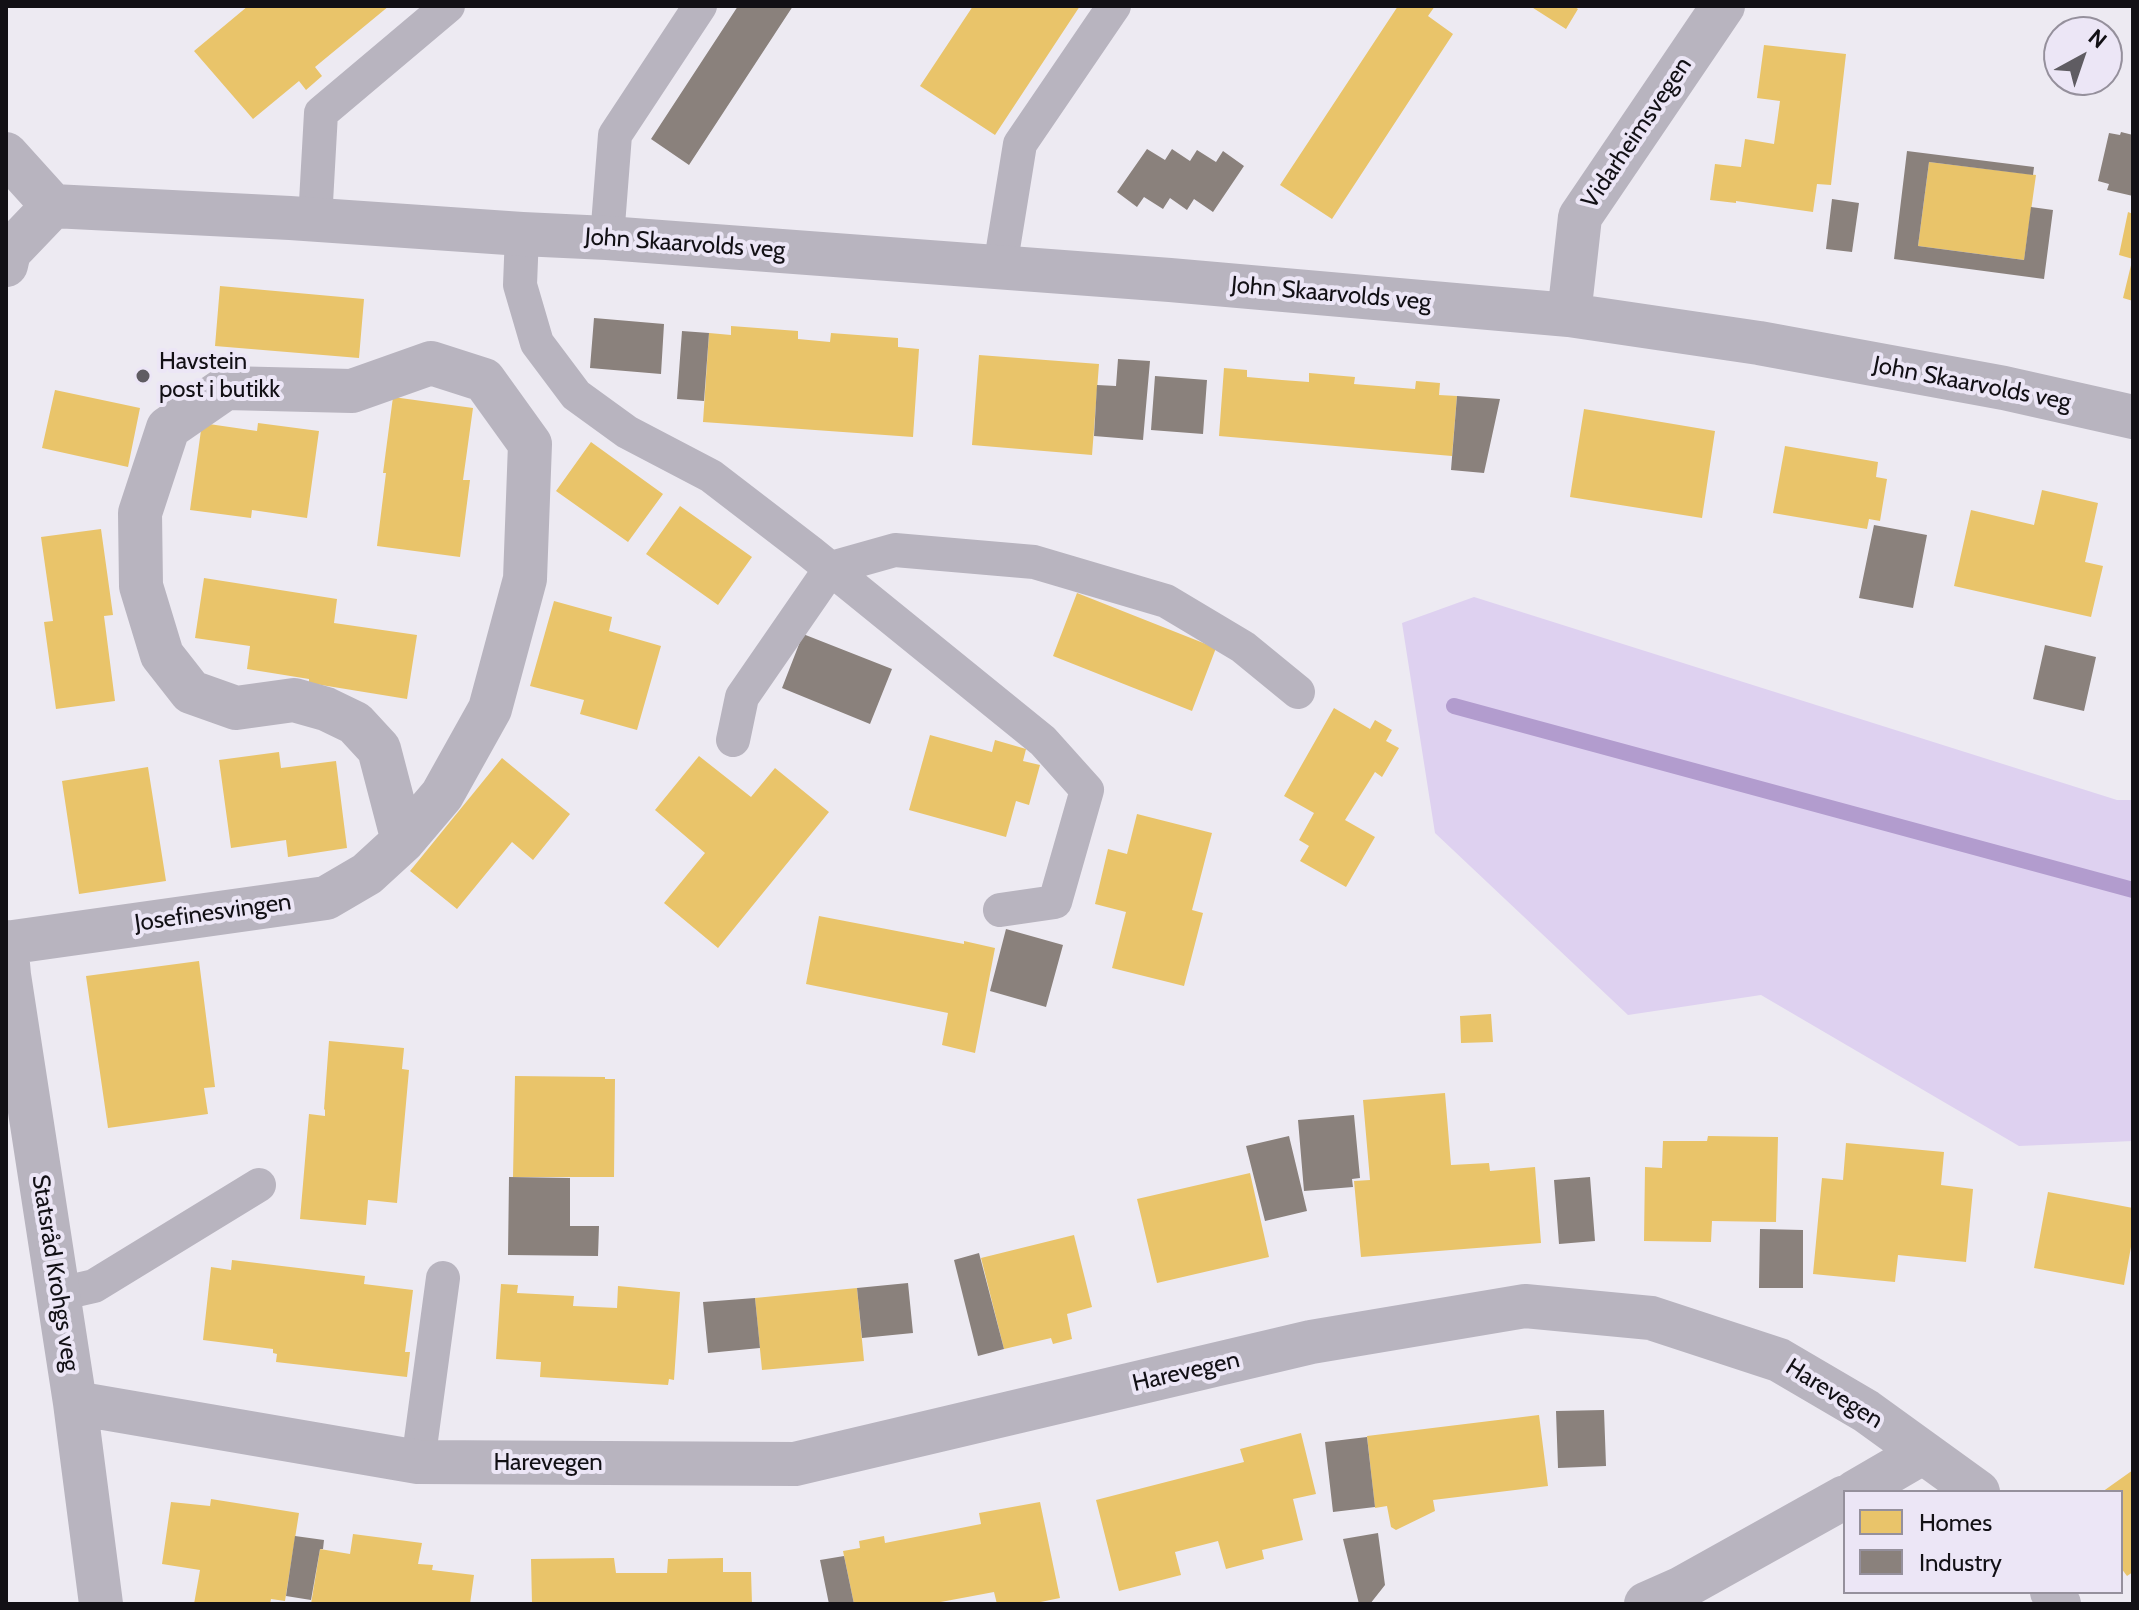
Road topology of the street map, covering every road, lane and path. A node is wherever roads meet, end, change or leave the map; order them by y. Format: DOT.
graph roads {
  1 [pos="448,6"];
  2 [pos="700,6"];
  3 [pos="1114,6"];
  4 [pos="1723,6"];
  5 [pos="6,154"];
  6 [pos="53,206"];
  7 [pos="315,220"];
  8 [pos="522,234"];
  9 [pos="607,238"];
  10 [pos="7,255"];
  11 [pos="1000,267"];
  12 [pos="1569,315"];
  13 [pos="2133,417"];
  14 [pos="831,568"];
  15 [pos="1298,692"];
  16 [pos="733,740"];
  17 [pos="403,841"];
  18 [pos="1000,910"];
  19 [pos="6,942"];
  20 [pos="259,1185"];
  21 [pos="443,1278"];
  22 [pos="59,1294"];
  23 [pos="75,1403"];
  24 [pos="1922,1453"];
  25 [pos="418,1462"];
  26 [pos="1858,1490"];
  27 [pos="1975,1490"];
  28 [pos="1843,1498"];
  29 [pos="101,1604"];
  30 [pos="1646,1604"];
  1 -- 7 [label="lane"];
  2 -- 9 [label="lane"];
  3 -- 11 [label="lane"];
  4 -- 12 [label="street, Vidarheimsvegen"];
  5 -- 6 [label="street"];
  6 -- 7 [label="street, John Skaarvolds veg"];
  6 -- 10 [label="street"];
  7 -- 8 [label="street, John Skaarvolds veg"];
  8 -- 9 [label="street, John Skaarvolds veg"];
  8 -- 14 [label="lane"];
  9 -- 11 [label="street, John Skaarvolds veg"];
  11 -- 12 [label="street, John Skaarvolds veg"];
  12 -- 13 [label="street, John Skaarvolds veg"];
  14 -- 15 [label="lane"];
  14 -- 16 [label="lane"];
  14 -- 18 [label="lane"];
  17 -- 17 [label="street, Josefinesvingen"];
  17 -- 19 [label="street, Josefinesvingen"];
  19 -- 22 [label="street, Statsråd Krohgs veg"];
  20 -- 22 [label="lane"];
  21 -- 25 [label="lane"];
  22 -- 23 [label="street, Statsråd Krohgs veg"];
  23 -- 25 [label="street, Harevegen"];
  23 -- 29 [label="street, Statsråd Krohgs veg"];
  24 -- 25 [label="street, Harevegen"];
  24 -- 26 [label="street"];
  24 -- 27 [label="street, Harevegen"];
  28 -- 30 [label="street"];
}
